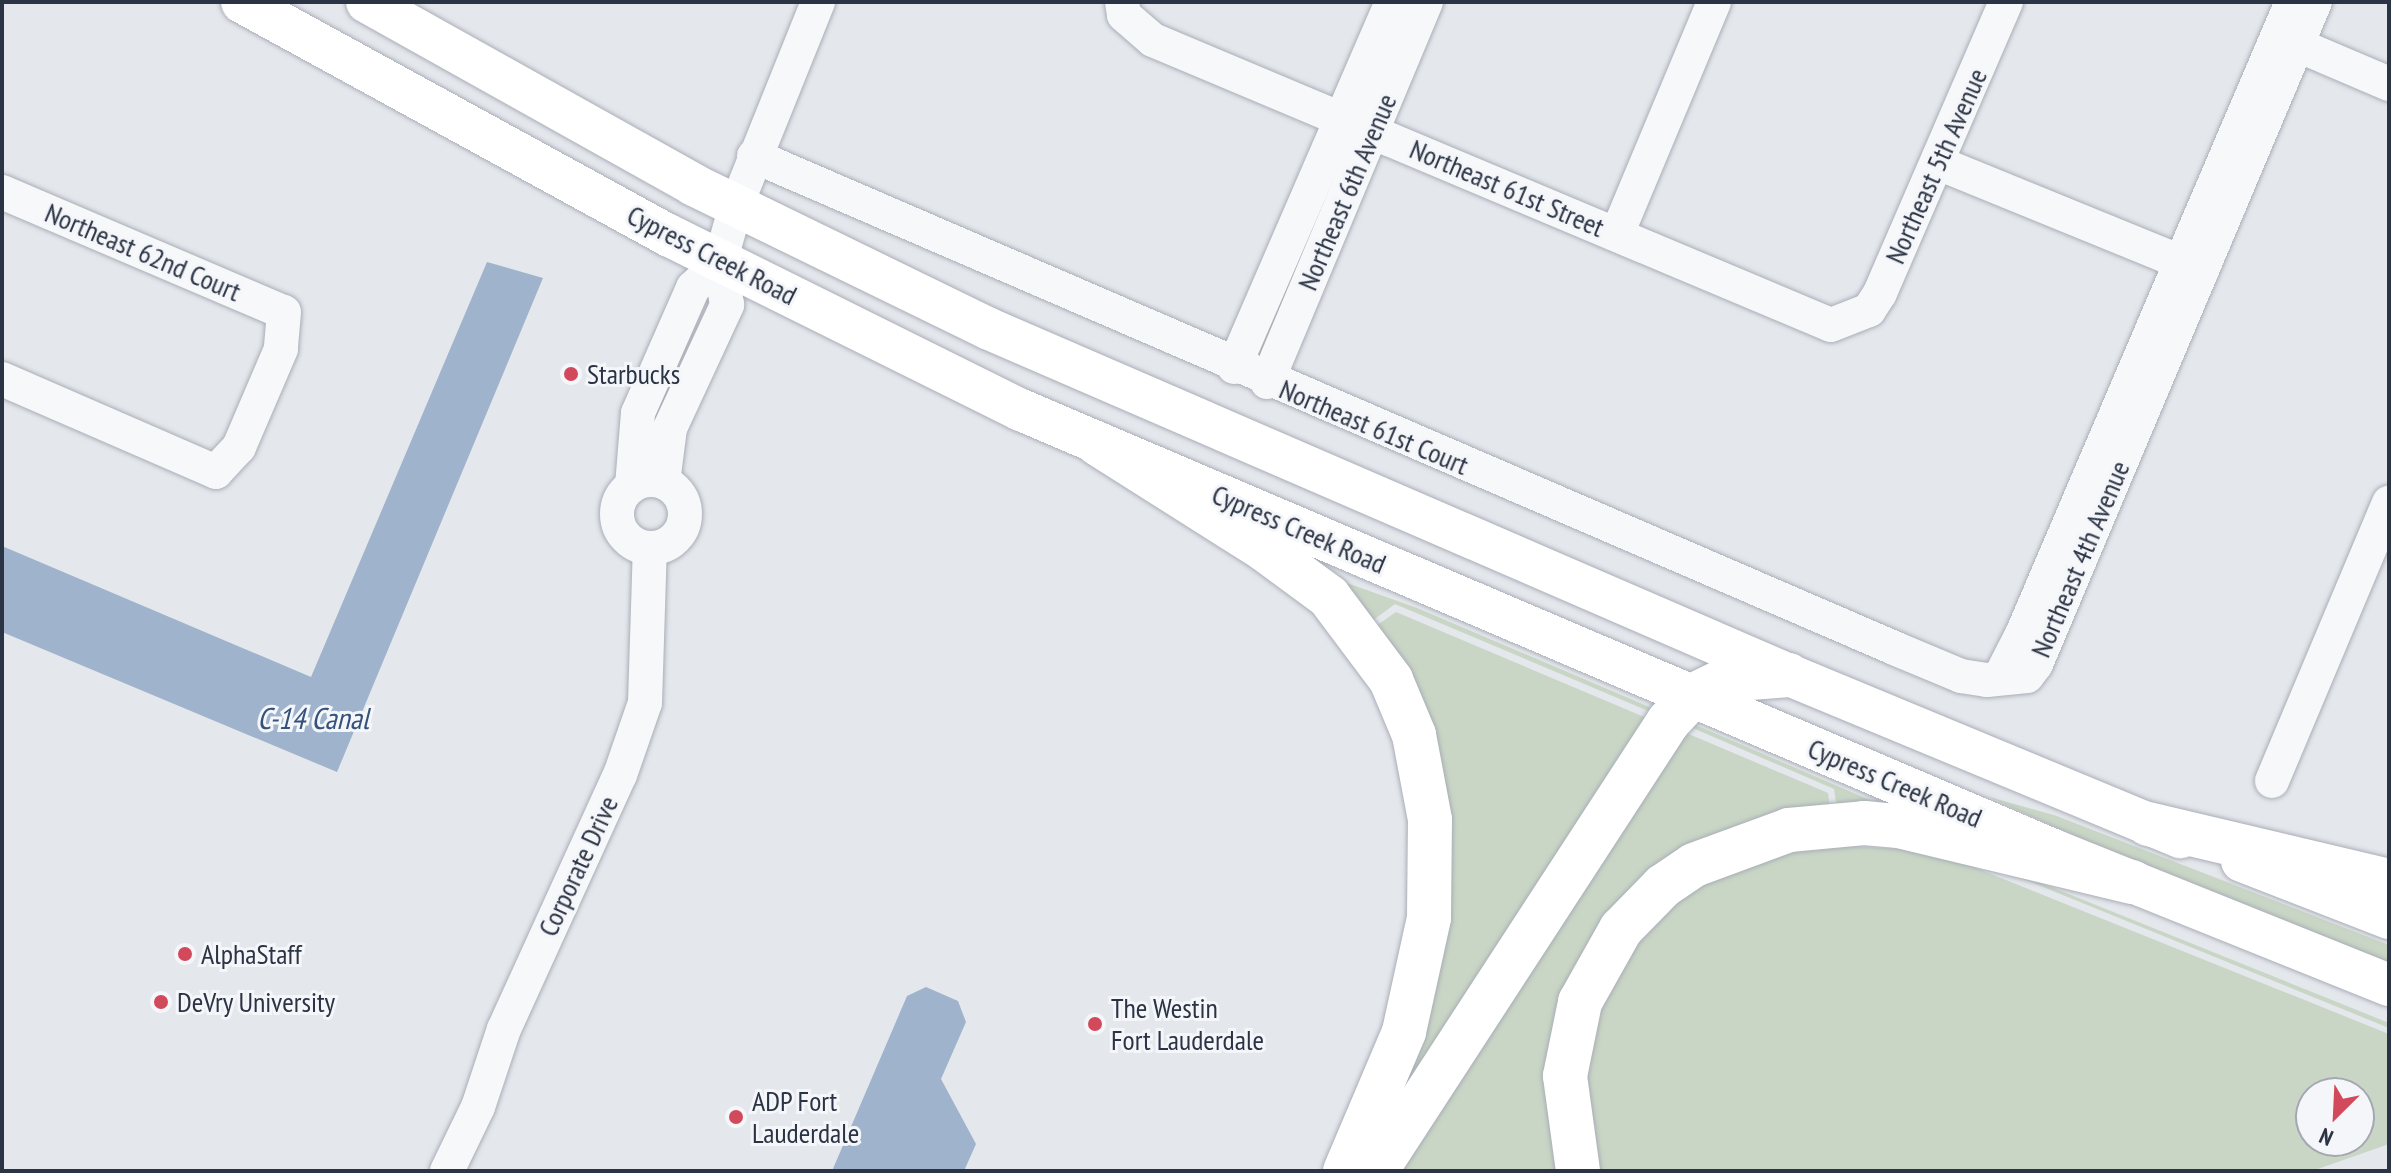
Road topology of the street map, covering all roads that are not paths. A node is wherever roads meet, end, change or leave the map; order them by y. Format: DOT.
graph roads {
  1 [pos="242,2"];
  2 [pos="367,2"];
  3 [pos="818,2"];
  4 [pos="1392,2"];
  5 [pos="1426,2"];
  6 [pos="1714,2"];
  7 [pos="2006,2"];
  8 [pos="2292,2"];
  9 [pos="2315,2"];
  10 [pos="1123,9"];
  11 [pos="2287,41"];
  12 [pos="2389,84"];
  13 [pos="1357,125"];
  14 [pos="754,156"];
  15 [pos="1938,163"];
  16 [pos="2,192"];
  17 [pos="736,206"];
  18 [pos="1617,234"];
  19 [pos="720,262"];
  20 [pos="2192,267"];
  21 [pos="1852,321"];
  22 [pos="1234,367"];
  23 [pos="2,379"];
  24 [pos="1267,382"];
  25 [pos="1098,444"];
  26 [pos="647,484"];
  27 [pos="2389,503"];
  28 [pos="650,548"];
  29 [pos="1789,675"];
  30 [pos="2000,677"];
  31 [pos="1692,696"];
  32 [pos="2272,781"];
  33 [pos="2148,824"];
  34 [pos="2389,881"];
  35 [pos="2132,882"];
  36 [pos="2389,918"];
  37 [pos="2389,985"];
  38 [pos="447,1171"];
  39 [pos="1345,1171"];
  40 [pos="1376,1171"];
  41 [pos="1578,1171"];
  1 -- 19 [label="main road, Cypress Creek Road"];
  2 -- 17 [label="main road, Cypress Creek Road"];
  3 -- 14 [label="street"];
  4 -- 13 [label="street, Northeast 6th Avenue"];
  5 -- 13 [label="street, Northeast 6th Avenue"];
  6 -- 18 [label="street"];
  7 -- 15 [label="street, Northeast 5th Avenue"];
  8 -- 11 [label="street, Northeast 4th Avenue"];
  9 -- 11 [label="street, Northeast 4th Avenue"];
  10 -- 13 [label="street, Northeast 61st Street"];
  11 -- 12 [label="street"];
  11 -- 20 [label="street, Northeast 4th Avenue"];
  13 -- 18 [label="street, Northeast 61st Street"];
  13 -- 22 [label="street, Northeast 6th Avenue"];
  13 -- 24 [label="street, Northeast 6th Avenue"];
  14 -- 17 [label="street"];
  14 -- 22 [label="street, Northeast 61st Court"];
  15 -- 20 [label="street"];
  15 -- 21 [label="street, Northeast 5th Avenue"];
  16 -- 23 [label="street, Northeast 62nd Court"];
  17 -- 19 [label="street"];
  17 -- 29 [label="main road, Cypress Creek Road"];
  18 -- 21 [label="street, Northeast 61st Street"];
  19 -- 25 [label="main road, Cypress Creek Road"];
  19 -- 26 [label="street"];
  20 -- 30 [label="street, Northeast 4th Avenue"];
  22 -- 24 [label="street, Northeast 61st Court"];
  24 -- 30 [label="street, Northeast 61st Court"];
  25 -- 31 [label="main road, Cypress Creek Road"];
  25 -- 39 [label="highway"];
  26 -- 28 [label="street"];
  26 -- 28 [label="street"];
  27 -- 32 [label="street"];
  28 -- 38 [label="street, Corporate Drive"];
  29 -- 31 [label="highway"];
  29 -- 33 [label="main road, Cypress Creek Road"];
  31 -- 35 [label="main road, Cypress Creek Road"];
  31 -- 40 [label="highway"];
  33 -- 34 [label="highway"];
  33 -- 36 [label="main road, Cypress Creek Road"];
  35 -- 37 [label="main road, Cypress Creek Road"];
  35 -- 41 [label="highway"];
}
